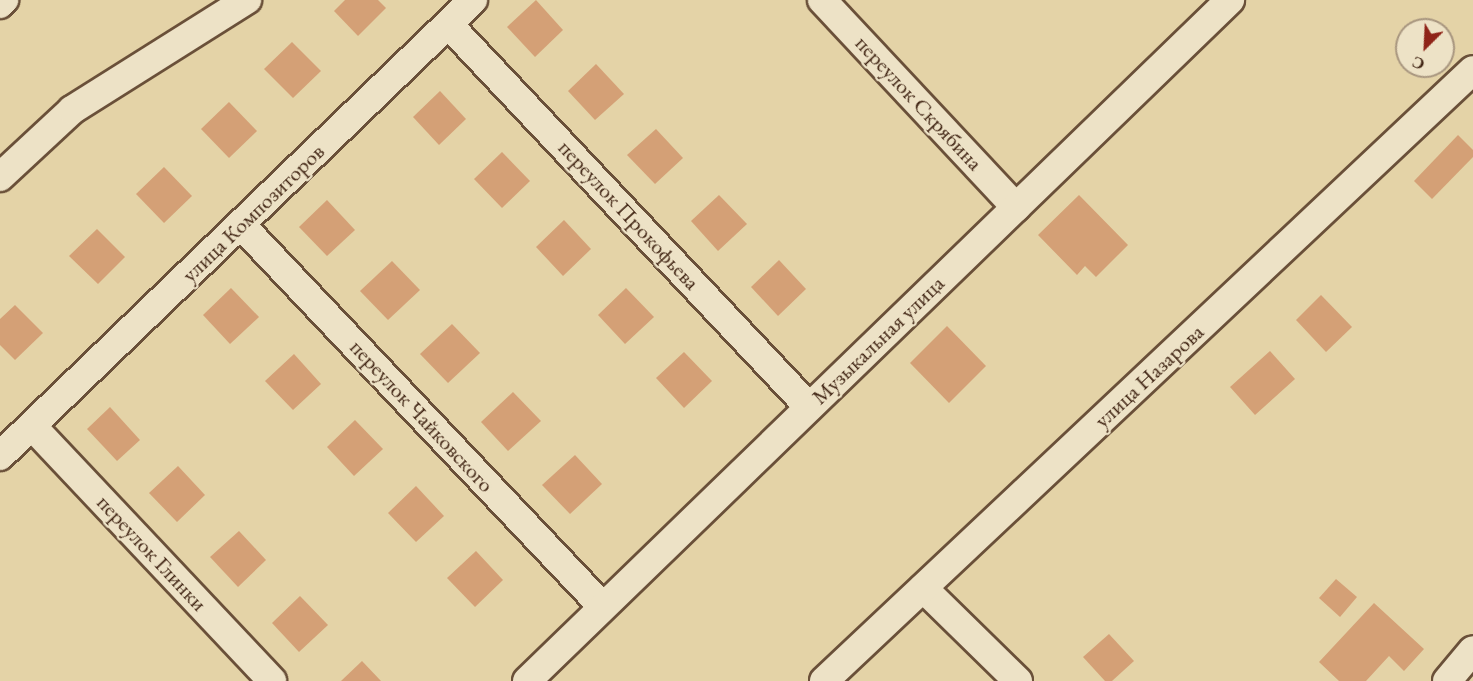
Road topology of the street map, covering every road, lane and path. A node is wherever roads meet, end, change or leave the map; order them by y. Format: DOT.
graph roads {
  1 [pos="4,0"];
  2 [pos="247,0"];
  3 [pos="473,0"];
  4 [pos="822,0"];
  5 [pos="1224,2"];
  6 [pos="0,4"];
  7 [pos="448,24"];
  8 [pos="1473,70"];
  9 [pos="0,177"];
  10 [pos="1016,207"];
  11 [pos="241,225"];
  12 [pos="809,407"];
  13 [pos="32,426"];
  14 [pos="0,456"];
  15 [pos="923,588"];
  16 [pos="603,607"];
  17 [pos="1473,650"];
  18 [pos="272,681"];
  19 [pos="527,681"];
  20 [pos="824,681"];
  21 [pos="1018,681"];
  22 [pos="1447,681"];
  1 -- 6 [label="street"];
  2 -- 9 [label="street"];
  3 -- 7 [label="street, улица Композиторов"];
  4 -- 10 [label="street, переулок Скрябина"];
  5 -- 10 [label="street, Музыкальная улица"];
  7 -- 11 [label="street, улица Композиторов"];
  7 -- 12 [label="street, переулок Прокофьева"];
  8 -- 15 [label="street, улица Назарова"];
  10 -- 12 [label="street, Музыкальная улица"];
  11 -- 13 [label="street, улица Композиторов"];
  11 -- 16 [label="street, переулок Чайковского"];
  12 -- 16 [label="street, Музыкальная улица"];
  13 -- 14 [label="street, улица Композиторов"];
  13 -- 18 [label="street, переулок Глинки"];
  15 -- 20 [label="street, улица Назарова"];
  15 -- 21 [label="street"];
  16 -- 19 [label="street, Музыкальная улица"];
  17 -- 22 [label="street"];
}
